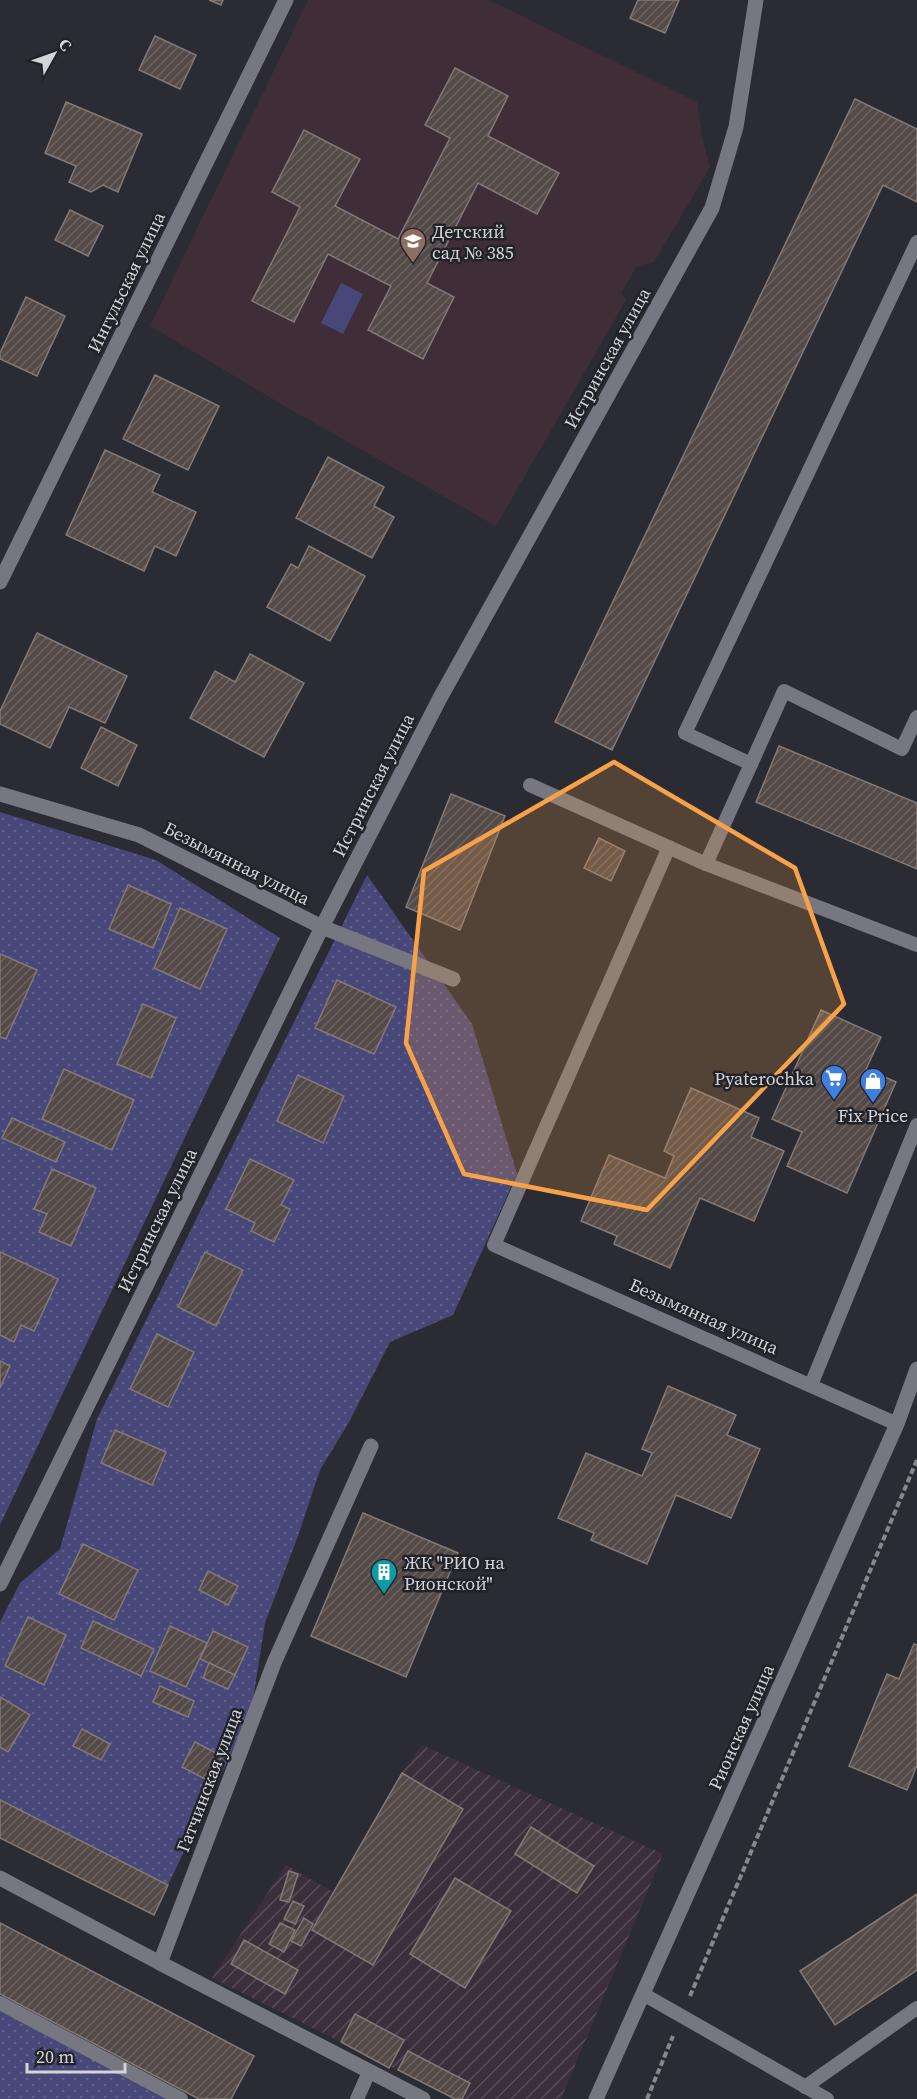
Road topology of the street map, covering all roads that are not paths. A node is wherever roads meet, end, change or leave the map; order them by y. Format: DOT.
graph roads {
  1 [pos="286,0"];
  2 [pos="756,0"];
  3 [pos="917,242"];
  4 [pos="0,582"];
  5 [pos="917,717"];
  6 [pos="751,764"];
  7 [pos="530,785"];
  8 [pos="0,794"];
  9 [pos="669,847"];
  10 [pos="706,864"];
  11 [pos="322,927"];
  12 [pos="917,945"];
  13 [pos="453,979"];
  14 [pos="917,1125"];
  15 [pos="917,1369"];
  16 [pos="811,1385"];
  17 [pos="897,1424"];
  18 [pos="371,1446"];
  19 [pos="0,1584"];
  20 [pos="0,1878"];
  21 [pos="160,1963"];
  22 [pos="643,1994"];
  23 [pos="0,2003"];
  24 [pos="917,2008"];
  25 [pos="369,2072"];
  26 [pos="805,2086"];
  27 [pos="181,2099"];
  28 [pos="357,2099"];
  29 [pos="423,2099"];
  30 [pos="596,2099"];
  31 [pos="827,2099"];
  1 -- 4 [label="street, Ингульская улица"];
  2 -- 11 [label="street, Истринская улица"];
  3 -- 6 [label="lane"];
  5 -- 6 [label="lane"];
  6 -- 10 [label="lane"];
  7 -- 9 [label="lane"];
  8 -- 11 [label="street, Безымянная улица"];
  9 -- 10 [label="lane"];
  9 -- 16 [label="lane, Безымянная улица"];
  10 -- 12 [label="lane"];
  11 -- 13 [label="street, Безымянная улица"];
  11 -- 19 [label="street, Истринская улица"];
  14 -- 16 [label="lane"];
  15 -- 17 [label="street, Рионская улица"];
  16 -- 17 [label="lane, Безымянная улица"];
  17 -- 22 [label="street, Рионская улица"];
  18 -- 21 [label="street, Гатчинская улица"];
  20 -- 21 [label="street"];
  21 -- 25 [label="street"];
  22 -- 26 [label="lane"];
  22 -- 30 [label="street, Рионская улица"];
  23 -- 27 [label="lane"];
  24 -- 26 [label="lane"];
  25 -- 28 [label="lane"];
  25 -- 29 [label="street"];
  26 -- 31 [label="lane"];
}
